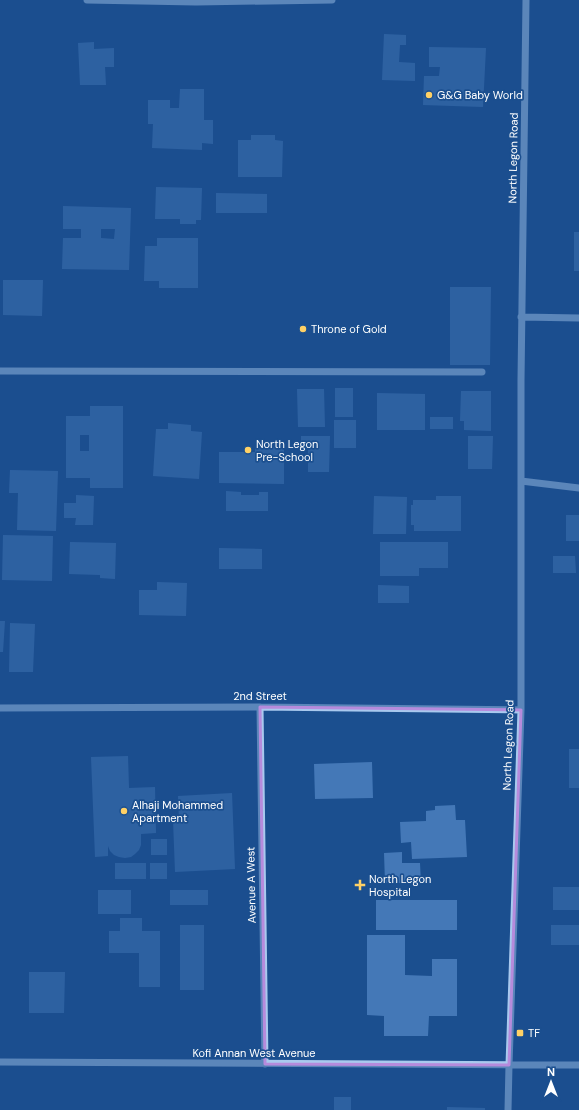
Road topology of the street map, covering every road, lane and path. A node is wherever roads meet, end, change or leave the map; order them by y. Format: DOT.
graph roads {
  1 [pos="87,0"];
  2 [pos="314,0"];
  3 [pos="332,0"];
  4 [pos="526,0"];
  5 [pos="521,317"];
  6 [pos="579,318"];
  7 [pos="0,371"];
  8 [pos="482,372"];
  9 [pos="521,481"];
  10 [pos="579,488"];
  11 [pos="260,707"];
  12 [pos="0,708"];
  13 [pos="521,710"];
  14 [pos="0,1062"];
  15 [pos="265,1064"];
  16 [pos="509,1064"];
  17 [pos="579,1065"];
  18 [pos="508,1110"];
  1 -- 2 [label="street"];
  2 -- 3 [label="street"];
  4 -- 5 [label="street, North Legon Road"];
  5 -- 6 [label="street"];
  5 -- 9 [label="street, North Legon Road"];
  7 -- 8 [label="street"];
  9 -- 10 [label="street"];
  9 -- 13 [label="street, North Legon Road"];
  11 -- 12 [label="street, 2nd Street"];
  11 -- 13 [label="street, 2nd Street"];
  11 -- 15 [label="street, Avenue A West"];
  13 -- 16 [label="street, North Legon Road"];
  14 -- 15 [label="street, Kofi Annan West Avenue"];
  15 -- 16 [label="street, Kofi Annan West Avenue"];
  16 -- 17 [label="street, Kofi Annan West Avenue"];
  16 -- 18 [label="street, North Legon Road"];
}
